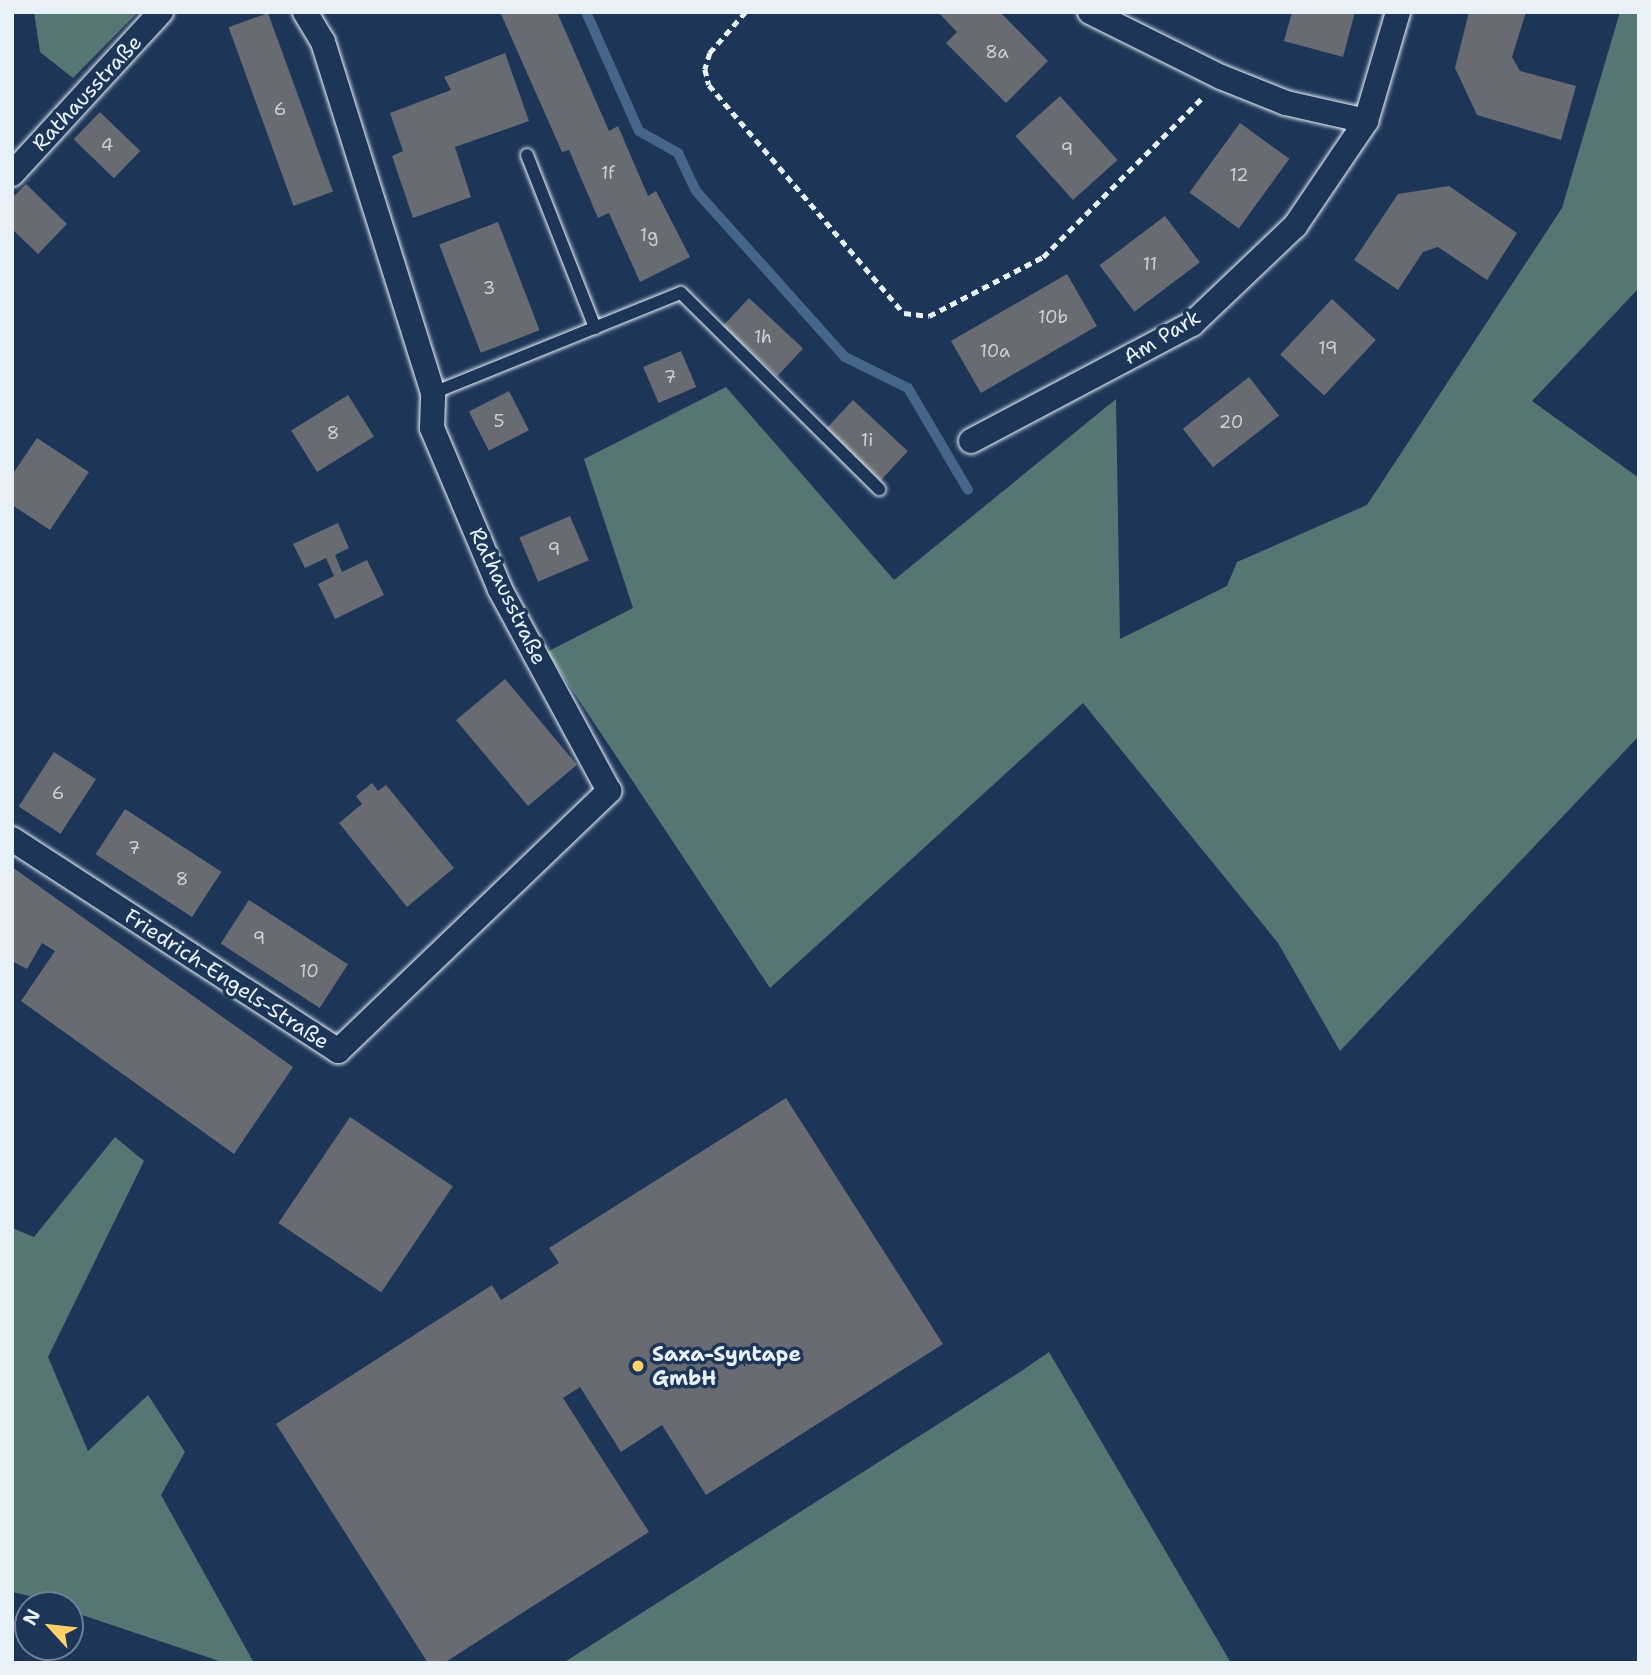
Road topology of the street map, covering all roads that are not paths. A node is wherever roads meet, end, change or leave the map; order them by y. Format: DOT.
graph roads {
  1 [pos="161,12"];
  2 [pos="305,12"];
  3 [pos="1090,12"];
  4 [pos="1398,12"];
  5 [pos="1366,121"];
  6 [pos="527,155"];
  7 [pos="12,174"];
  8 [pos="595,328"];
  9 [pos="433,393"];
  10 [pos="971,441"];
  11 [pos="879,489"];
  12 [pos="609,791"];
  13 [pos="12,839"];
  1 -- 7 [label="street, Rathausstraße"];
  2 -- 9 [label="street, Rathausstraße"];
  3 -- 5 [label="street"];
  4 -- 5 [label="street, Am Park"];
  5 -- 10 [label="street, Am Park"];
  6 -- 8 [label="lane"];
  8 -- 9 [label="lane"];
  8 -- 11 [label="lane"];
  9 -- 12 [label="street, Rathausstraße"];
  12 -- 13 [label="street, Friedrich-Engels-Straße"];
}
